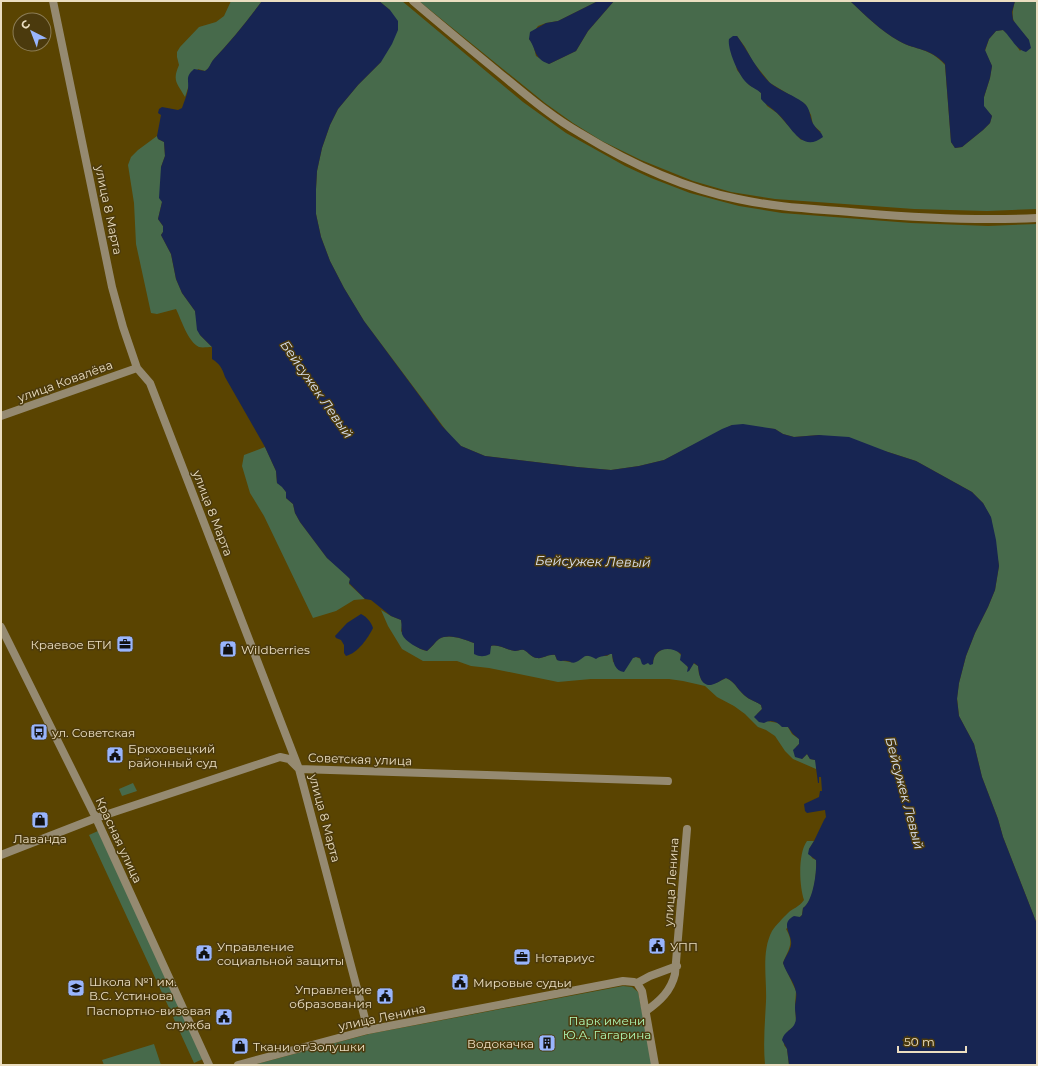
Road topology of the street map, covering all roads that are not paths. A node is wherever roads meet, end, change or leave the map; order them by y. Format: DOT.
graph roads {
  1 [pos="53,1"];
  2 [pos="412,1"];
  3 [pos="1037,218"];
  4 [pos="137,368"];
  5 [pos="1,416"];
  6 [pos="1,627"];
  7 [pos="299,770"];
  8 [pos="668,781"];
  9 [pos="96,818"];
  10 [pos="687,829"];
  11 [pos="1,855"];
  12 [pos="677,966"];
  13 [pos="637,983"];
  14 [pos="646,1011"];
  15 [pos="368,1030"];
  16 [pos="209,1065"];
  17 [pos="238,1065"];
  18 [pos="656,1065"];
  1 -- 4 [label="street, улица 8 Марта"];
  2 -- 3 [label="street"];
  4 -- 5 [label="street, улица Ковалёва"];
  4 -- 7 [label="street, улица 8 Марта"];
  6 -- 9 [label="street, Красная улица"];
  7 -- 8 [label="street, Советская улица"];
  7 -- 9 [label="street, Советская улица"];
  7 -- 15 [label="street, улица 8 Марта"];
  9 -- 11 [label="street, Советская улица"];
  9 -- 16 [label="street, Красная улица"];
  10 -- 12 [label="street, улица Ленина"];
  12 -- 13 [label="street, улица Ленина"];
  12 -- 14 [label="street"];
  13 -- 14 [label="street"];
  13 -- 15 [label="street, улица Ленина"];
  14 -- 18 [label="street"];
  15 -- 17 [label="street, улица Ленина"];
}
